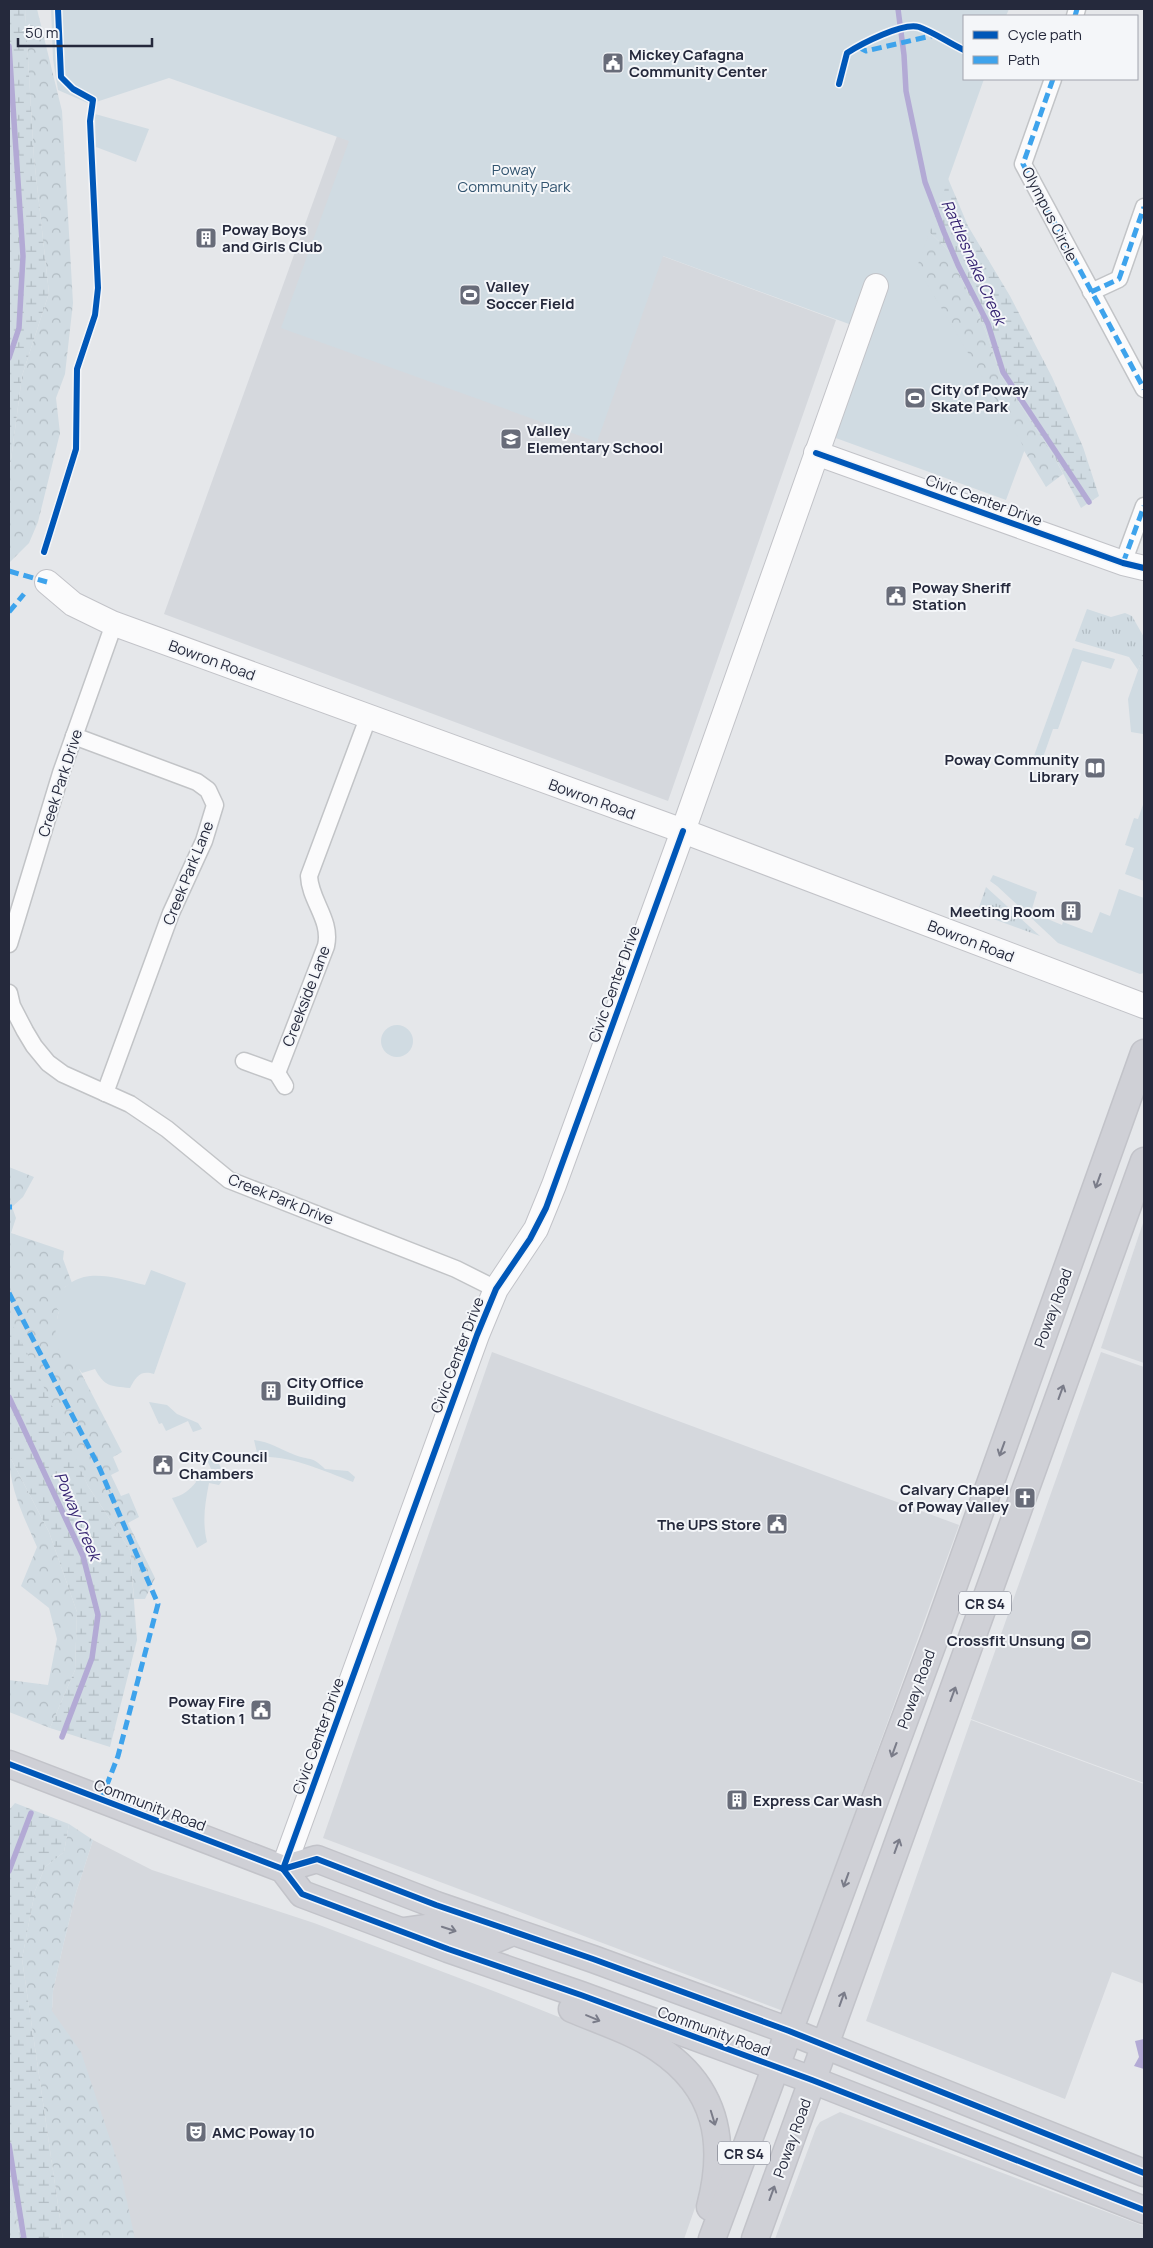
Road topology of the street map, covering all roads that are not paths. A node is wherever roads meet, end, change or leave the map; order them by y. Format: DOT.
graph roads {
  1 [pos="1053,80"];
  2 [pos="1144,207"];
  3 [pos="876,286"];
  4 [pos="1091,292"];
  5 [pos="1144,389"];
  6 [pos="816,453"];
  7 [pos="1144,506"];
  8 [pos="1134,566"];
  9 [pos="47,582"];
  10 [pos="114,624"];
  11 [pos="368,718"];
  12 [pos="74,736"];
  13 [pos="684,831"];
  14 [pos="9,944"];
  15 [pos="9,993"];
  16 [pos="1144,1006"];
  17 [pos="244,1061"];
  18 [pos="1140,1064"];
  19 [pos="104,1093"];
  20 [pos="1144,1161"];
  21 [pos="1135,1187"];
  22 [pos="1074,1249"];
  23 [pos="496,1289"];
  24 [pos="1016,1410"];
  25 [pos="1052,1417"];
  26 [pos="998,1568"];
  27 [pos="954,1582"];
  28 [pos="9,1764"];
  29 [pos="926,1768"];
  30 [pos="283,1869"];
  31 [pos="401,1931"];
  32 [pos="514,1932"];
  33 [pos="456,1952"];
  34 [pos="789,2031"];
  35 [pos="825,2045"];
  36 [pos="775,2067"];
  37 [pos="812,2080"];
  38 [pos="1144,2173"];
  39 [pos="1144,2187"];
  40 [pos="1094,2191"];
  41 [pos="1144,2210"];
  42 [pos="702,2239"];
  43 [pos="712,2239"];
  44 [pos="755,2239"];
  1 -- 4 [label="street, Olympus Circle"];
  2 -- 4 [label="street"];
  3 -- 6 [label="street, Civic Center Drive"];
  4 -- 5 [label="street, Olympus Circle"];
  6 -- 8 [label="street, Civic Center Drive"];
  6 -- 13 [label="street, Civic Center Drive"];
  7 -- 8 [label="street"];
  9 -- 10 [label="street, Bowron Road"];
  10 -- 11 [label="street, Bowron Road"];
  10 -- 12 [label="street, Creek Park Drive"];
  11 -- 13 [label="street, Bowron Road"];
  11 -- 17 [label="street, Creekside Lane"];
  12 -- 14 [label="street, Creek Park Drive"];
  12 -- 19 [label="street, Creek Park Lane"];
  13 -- 16 [label="street, Bowron Road"];
  13 -- 23 [label="street, Civic Center Drive"];
  15 -- 19 [label="street, Creek Park Drive"];
  18 -- 21 [label="main road"];
  18 -- 22 [label="main road, Poway Road / CR S4, one-way"];
  19 -- 23 [label="street, Creek Park Drive"];
  20 -- 21 [label="main road, Poway Road / CR S4"];
  25 -- 21 [label="main road, Poway Road / CR S4, one-way"];
  22 -- 24 [label="main road, Poway Road / CR S4"];
  22 -- 25 [label="main road"];
  23 -- 30 [label="street, Civic Center Drive"];
  24 -- 26 [label="main road"];
  24 -- 27 [label="main road, Poway Road / CR S4, one-way"];
  25 -- 26 [label="main road, Poway Road / CR S4"];
  29 -- 26 [label="main road, Poway Road / CR S4, one-way"];
  27 -- 29 [label="main road"];
  27 -- 34 [label="main road, Poway Road / CR S4, one-way"];
  28 -- 30 [label="main road, Community Road"];
  35 -- 29 [label="main road, Poway Road / CR S4, one-way"];
  30 -- 31 [label="main road, Community Road"];
  30 -- 32 [label="main road, Community Road"];
  31 -- 32 [label="main road, one-way"];
  31 -- 33 [label="main road, Community Road"];
  32 -- 34 [label="main road, Community Road"];
  33 -- 36 [label="main road, Community Road"];
  33 -- 42 [label="main road, one-way"];
  34 -- 35 [label="main road, Community Road"];
  34 -- 36 [label="main road, Poway Road / CR S4"];
  35 -- 37 [label="main road, Poway Road / CR S4"];
  35 -- 38 [label="main road, Community Road"];
  36 -- 37 [label="main road, Community Road"];
  36 -- 43 [label="main road, Poway Road / CR S4"];
  37 -- 40 [label="main road, Community Road"];
  44 -- 37 [label="main road, Poway Road / CR S4, one-way"];
  39 -- 40 [label="main road"];
  40 -- 41 [label="main road, Community Road"];
}
